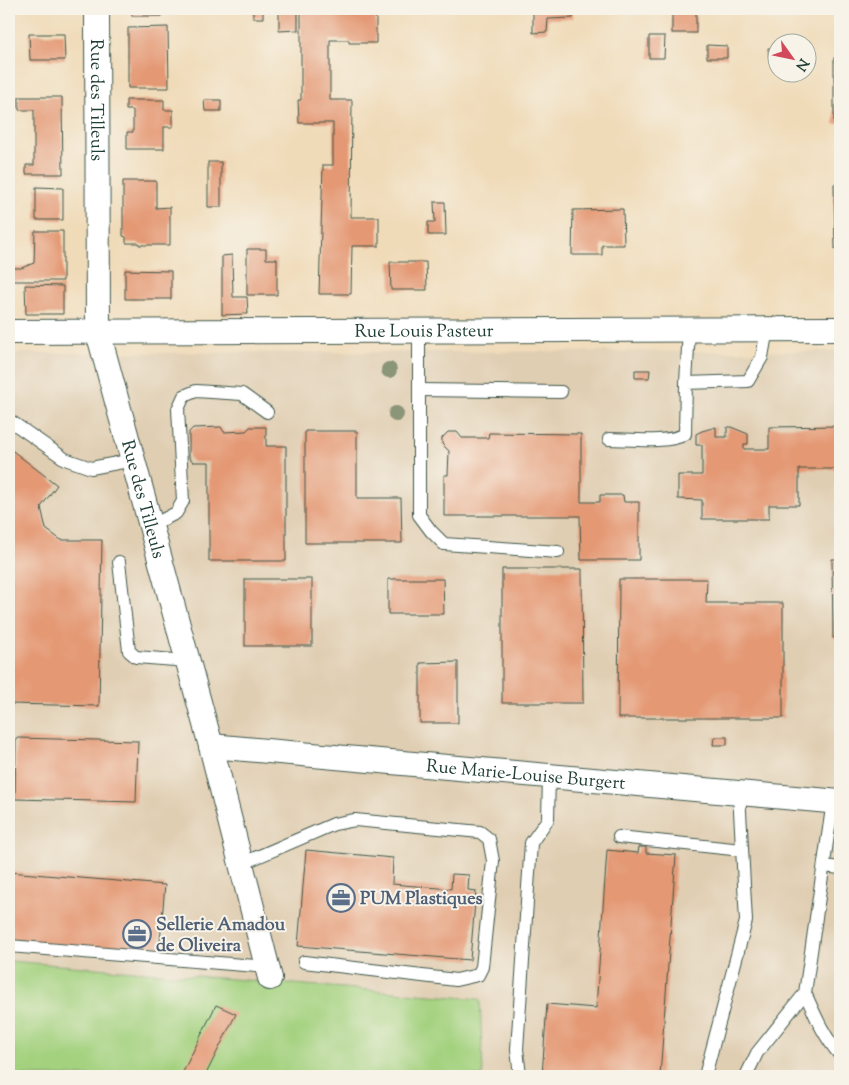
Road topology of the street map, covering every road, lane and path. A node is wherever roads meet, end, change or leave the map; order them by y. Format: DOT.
graph roads {
  1 [pos="97,9"];
  2 [pos="767,329"];
  3 [pos="840,329"];
  4 [pos="689,330"];
  5 [pos="419,331"];
  6 [pos="9,332"];
  7 [pos="98,332"];
  8 [pos="686,384"];
  9 [pos="419,390"];
  10 [pos="561,392"];
  11 [pos="268,412"];
  12 [pos="9,420"];
  13 [pos="609,439"];
  14 [pos="133,460"];
  15 [pos="151,526"];
  16 [pos="558,552"];
  17 [pos="118,562"];
  18 [pos="188,660"];
  19 [pos="211,746"];
  20 [pos="549,776"];
  21 [pos="739,793"];
  22 [pos="837,801"];
  23 [pos="619,837"];
  24 [pos="742,850"];
  25 [pos="241,864"];
  26 [pos="824,866"];
  27 [pos="840,868"];
  28 [pos="9,946"];
  29 [pos="304,962"];
  30 [pos="269,973"];
  31 [pos="805,993"];
  32 [pos="840,1055"];
  33 [pos="520,1076"];
  34 [pos="705,1076"];
  35 [pos="746,1076"];
  1 -- 7 [label="street, Rue des Tilleuls"];
  2 -- 3 [label="street, Rue Louis Pasteur"];
  2 -- 4 [label="street, Rue Louis Pasteur"];
  2 -- 8 [label="lane"];
  4 -- 5 [label="street, Rue Louis Pasteur"];
  4 -- 8 [label="lane"];
  5 -- 7 [label="street, Rue Louis Pasteur"];
  5 -- 9 [label="lane"];
  6 -- 7 [label="street, Rue Louis Pasteur"];
  7 -- 14 [label="street, Rue des Tilleuls"];
  8 -- 13 [label="lane"];
  9 -- 10 [label="lane"];
  9 -- 16 [label="lane"];
  11 -- 15 [label="lane"];
  12 -- 14 [label="lane"];
  14 -- 15 [label="street, Rue des Tilleuls"];
  15 -- 18 [label="street, Rue des Tilleuls"];
  17 -- 18 [label="lane"];
  18 -- 19 [label="street, Rue des Tilleuls"];
  19 -- 20 [label="street, Rue Marie-Louise Burgert"];
  19 -- 25 [label="street, Rue des Tilleuls"];
  20 -- 21 [label="street, Rue Marie-Louise Burgert"];
  20 -- 33 [label="lane"];
  21 -- 22 [label="street, Rue Marie-Louise Burgert"];
  21 -- 24 [label="lane"];
  22 -- 26 [label="lane"];
  23 -- 24 [label="lane"];
  24 -- 34 [label="lane"];
  25 -- 29 [label="lane"];
  25 -- 30 [label="street, Rue des Tilleuls"];
  26 -- 27 [label="lane"];
  26 -- 31 [label="lane"];
  28 -- 30 [label="lane"];
  31 -- 32 [label="lane"];
  31 -- 35 [label="lane"];
}
